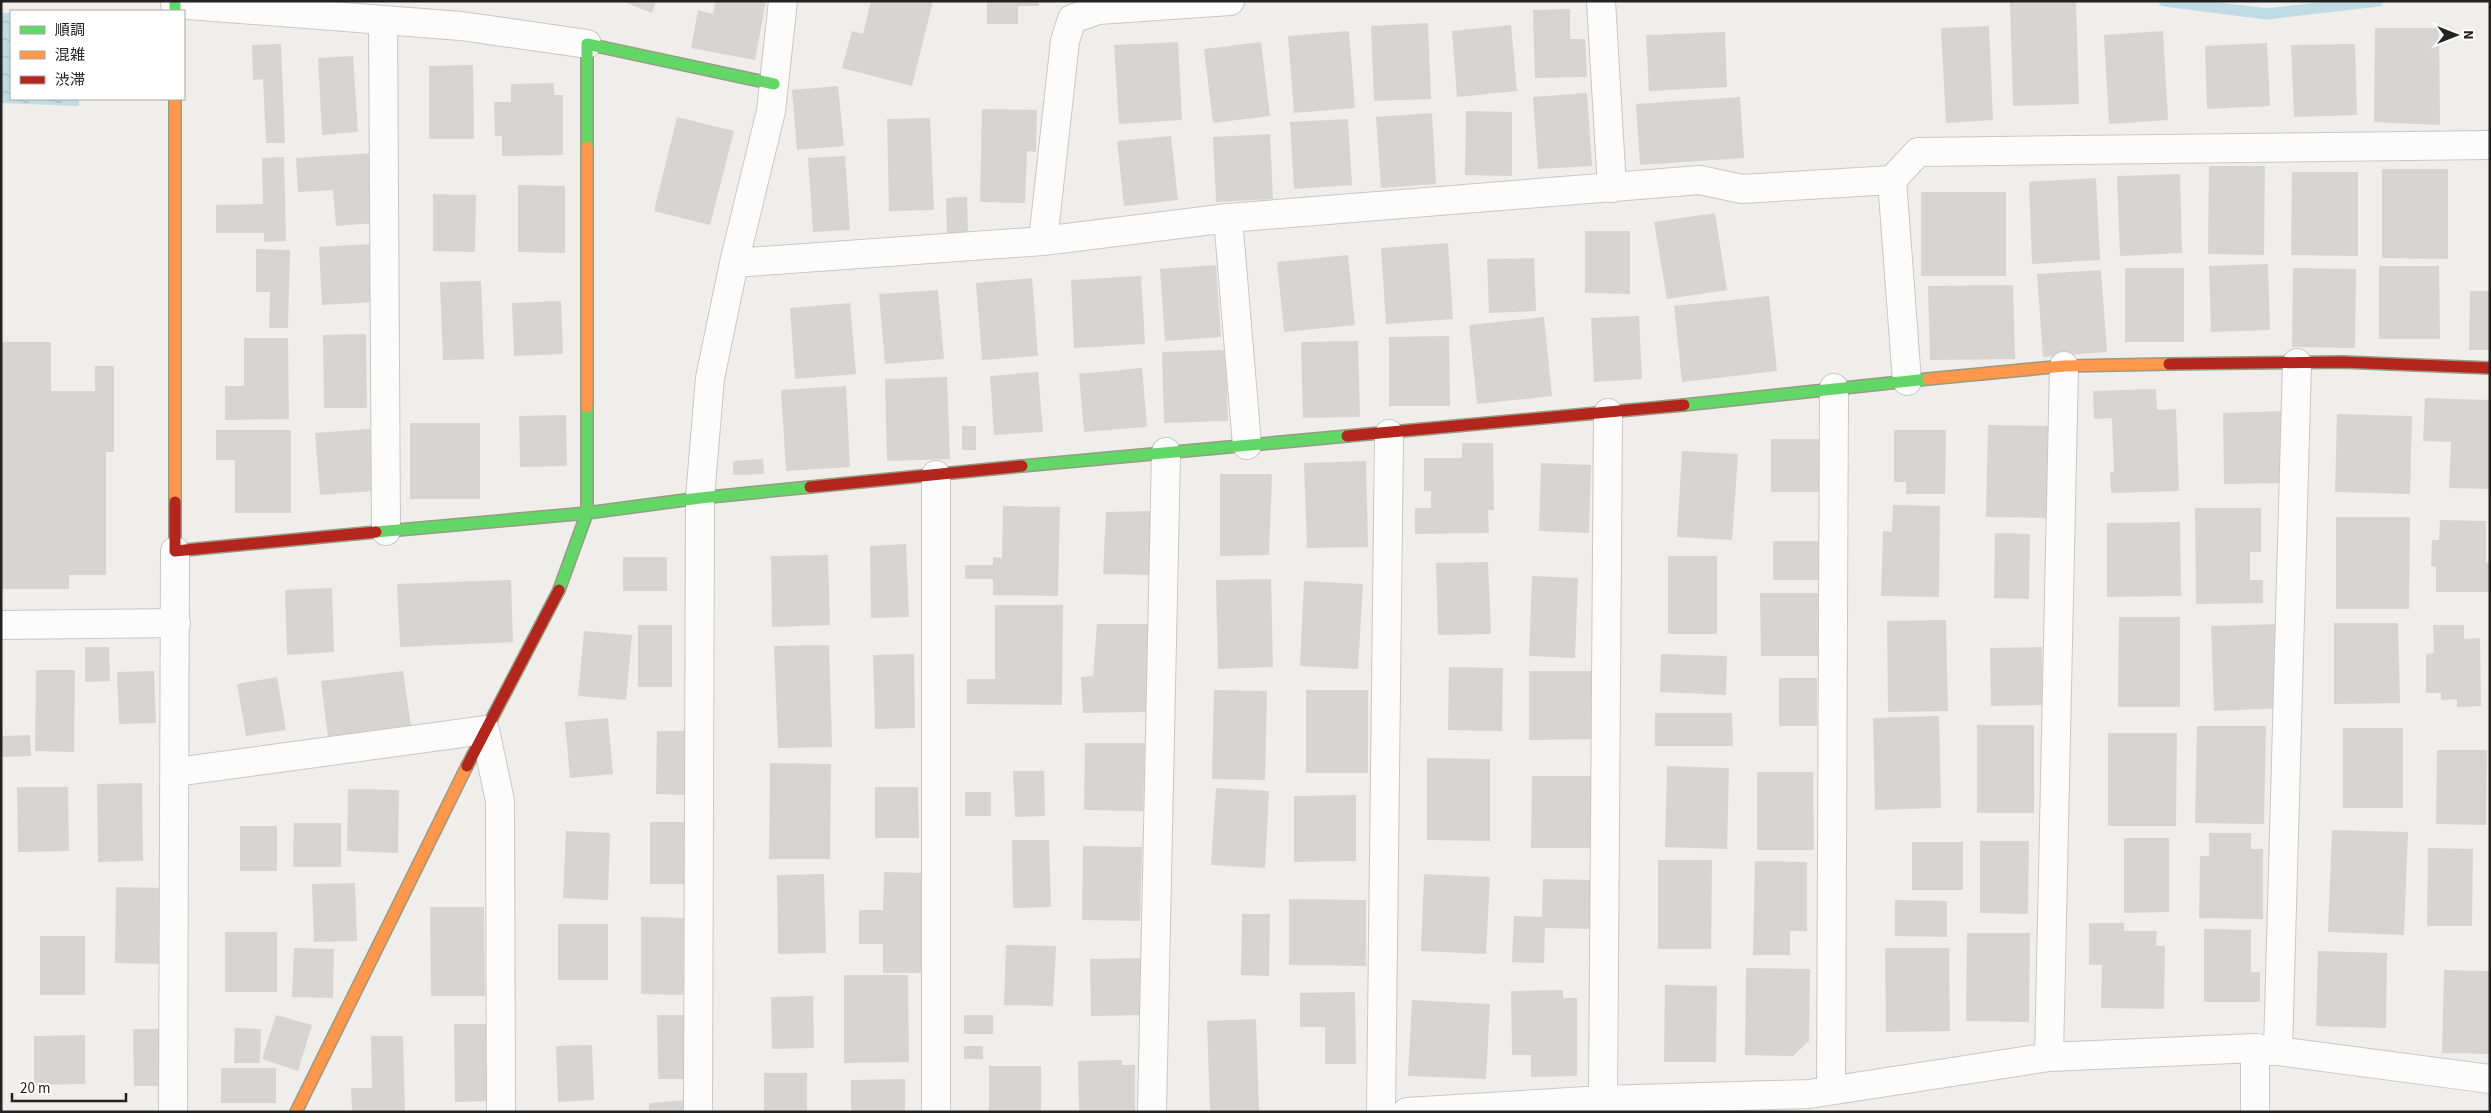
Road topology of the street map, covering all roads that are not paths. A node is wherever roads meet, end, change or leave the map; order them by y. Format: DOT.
graph roads {
  1 [pos="783,1"];
  2 [pos="1230,1"];
  3 [pos="1601,1"];
  4 [pos="175,5"];
  5 [pos="382,22"];
  6 [pos="587,44"];
  7 [pos="774,84"];
  8 [pos="175,100"];
  9 [pos="2490,145"];
  10 [pos="1892,180"];
  11 [pos="1612,188"];
  12 [pos="1228,218"];
  13 [pos="1043,241"];
  14 [pos="734,262"];
  15 [pos="2297,362"];
  16 [pos="2064,366"];
  17 [pos="2490,368"];
  18 [pos="1907,381"];
  19 [pos="1834,388"];
  20 [pos="1608,413"];
  21 [pos="1389,434"];
  22 [pos="1247,445"];
  23 [pos="1166,452"];
  24 [pos="936,475"];
  25 [pos="700,498"];
  26 [pos="587,513"];
  27 [pos="386,531"];
  28 [pos="175,551"];
  29 [pos="176,623"];
  30 [pos="1,625"];
  31 [pos="485,730"];
  32 [pos="176,772"];
  33 [pos="2267,1049"];
  34 [pos="2049,1057"];
  35 [pos="2490,1079"];
  36 [pos="1831,1090"];
  37 [pos="1603,1100"];
  38 [pos="172,1112"];
  39 [pos="296,1112"];
  40 [pos="501,1112"];
  41 [pos="698,1112"];
  42 [pos="936,1112"];
  43 [pos="1152,1112"];
  44 [pos="1381,1112"];
  45 [pos="1406,1112"];
  46 [pos="2255,1112"];
  1 -- 7 [label="street"];
  2 -- 13 [label="street"];
  3 -- 11 [label="street"];
  4 -- 5 [label="street"];
  5 -- 6 [label="street"];
  5 -- 27 [label="street"];
  6 -- 7 [label="street"];
  6 -- 26 [label="street"];
  7 -- 14 [label="street"];
  8 -- 28 [label="street"];
  9 -- 10 [label="street"];
  10 -- 11 [label="street"];
  10 -- 18 [label="street"];
  11 -- 12 [label="street"];
  12 -- 13 [label="street"];
  12 -- 22 [label="street"];
  13 -- 14 [label="street"];
  14 -- 25 [label="street"];
  15 -- 16 [label="street"];
  15 -- 17 [label="street"];
  15 -- 33 [label="street"];
  16 -- 18 [label="street"];
  16 -- 34 [label="street"];
  18 -- 19 [label="street"];
  19 -- 20 [label="street"];
  19 -- 36 [label="street"];
  20 -- 21 [label="street"];
  20 -- 37 [label="street"];
  21 -- 22 [label="street"];
  21 -- 44 [label="street"];
  22 -- 23 [label="street"];
  23 -- 24 [label="street"];
  23 -- 43 [label="street"];
  24 -- 25 [label="street"];
  24 -- 42 [label="street"];
  25 -- 26 [label="street"];
  25 -- 41 [label="street"];
  26 -- 27 [label="street"];
  26 -- 31 [label="street"];
  27 -- 28 [label="street"];
  28 -- 29 [label="street"];
  29 -- 30 [label="street"];
  29 -- 32 [label="street"];
  31 -- 32 [label="street"];
  31 -- 39 [label="street"];
  31 -- 40 [label="street"];
  32 -- 38 [label="street"];
  33 -- 34 [label="street"];
  33 -- 35 [label="street"];
  33 -- 46 [label="street"];
  34 -- 36 [label="street"];
  36 -- 37 [label="street"];
  37 -- 45 [label="street"];
}
